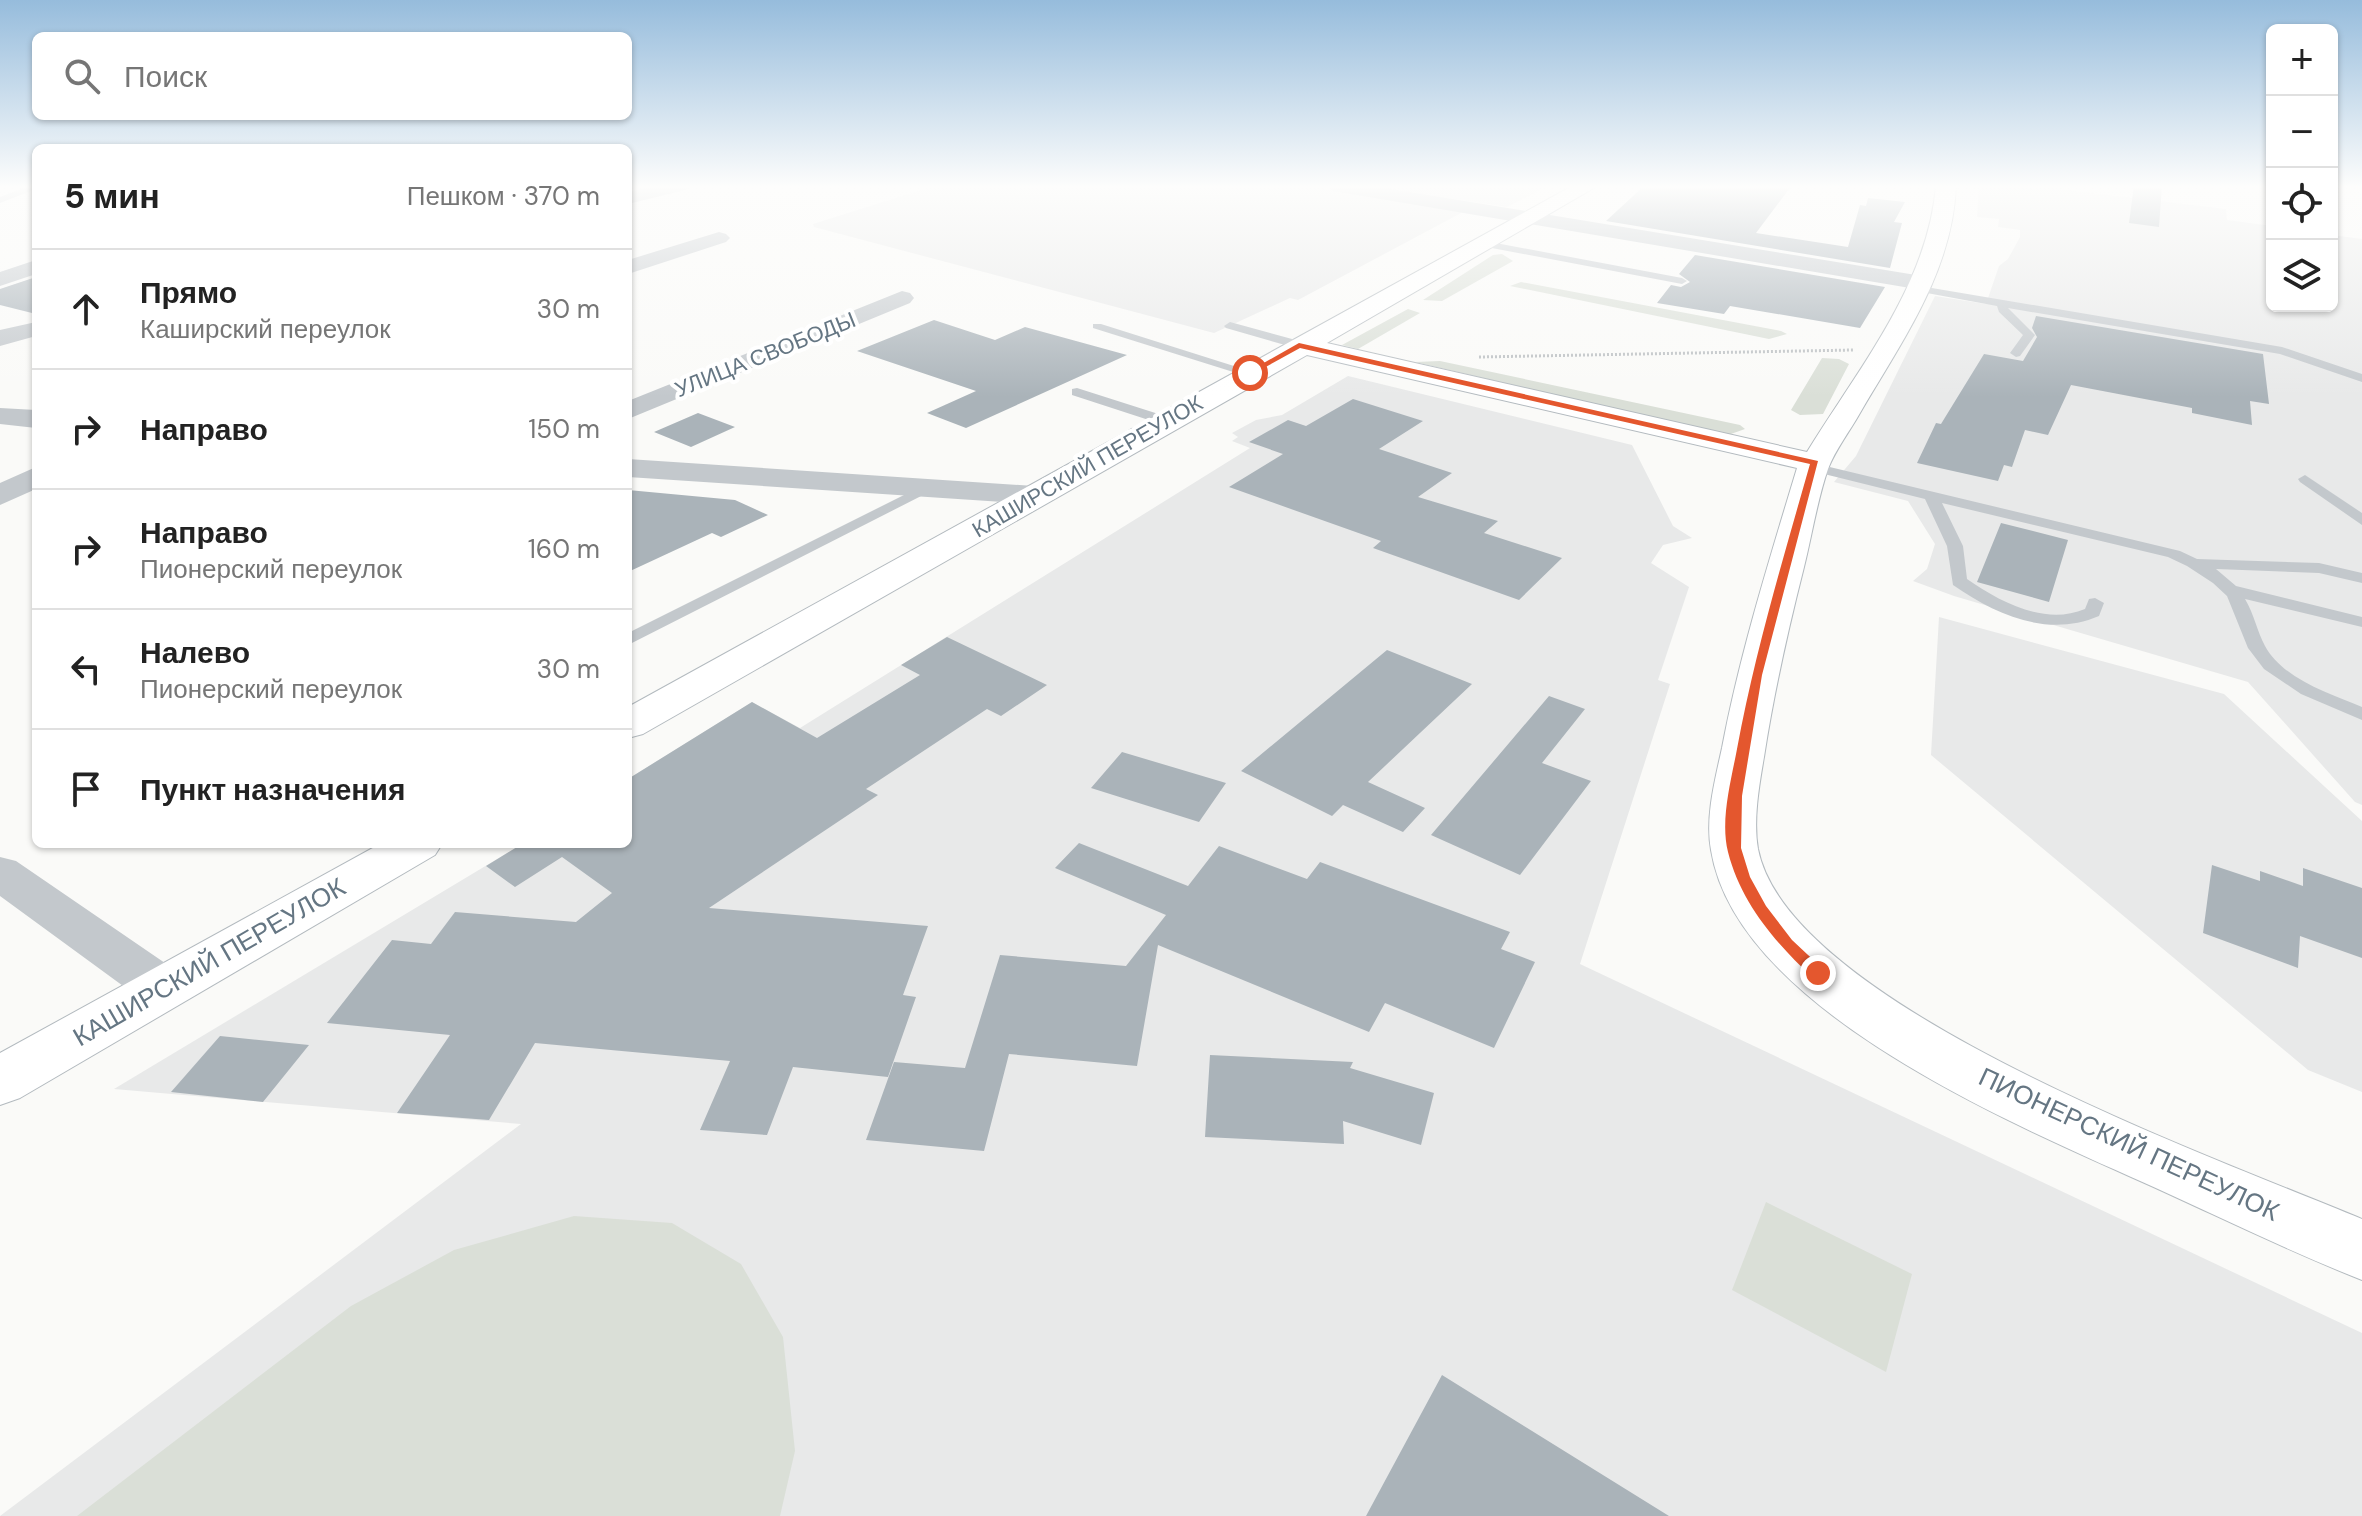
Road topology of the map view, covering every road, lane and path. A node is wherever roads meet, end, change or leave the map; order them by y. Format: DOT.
graph roads {
  1 [pos="663,256"];
  2 [pos="1457,256"];
  3 [pos="1548,256"];
  4 [pos="1748,256"];
  5 [pos="1932,256"];
  6 [pos="632,266"];
  7 [pos="32,268"];
  8 [pos="0,279"];
  9 [pos="1682,281"];
  10 [pos="1921,286"];
  11 [pos="902,298"];
  12 [pos="2002,303"];
  13 [pos="1097,326"];
  14 [pos="1230,326"];
  15 [pos="32,330"];
  16 [pos="0,338"];
  17 [pos="1299,345"];
  18 [pos="1886,350"];
  19 [pos="2016,353"];
  20 [pos="1467,357"];
  21 [pos="1250,373"];
  22 [pos="2362,378"];
  23 [pos="1077,392"];
  24 [pos="632,409"];
  25 [pos="0,416"];
  26 [pos="32,419"];
  27 [pos="1166,421"];
  28 [pos="1814,465"];
  29 [pos="632,468"];
  30 [pos="32,478"];
  31 [pos="2305,479"];
  32 [pos="926,488"];
  33 [pos="1034,495"];
  34 [pos="1931,495"];
  35 [pos="0,496"];
  36 [pos="2362,520"];
  37 [pos="2194,564"];
  38 [pos="2361,577"];
  39 [pos="2230,590"];
  40 [pos="2095,603"];
  41 [pos="2362,622"];
  42 [pos="632,638"];
  43 [pos="2362,714"];
  44 [pos="632,723"];
  45 [pos="411,848"];
  46 [pos="0,873"];
  47 [pos="163,988"];
  48 [pos="0,1081"];
  49 [pos="2362,1250"];
  1 -- 6 [label="street"];
  2 -- 17 [label="street, КАШИРСКИЙ ПЕРЕУЛОК"];
  3 -- 9 [label="lane"];
  4 -- 10 [label="street"];
  5 -- 10 [label="street, ПИОНЕРСКИЙ ПЕРЕУЛОК"];
  7 -- 8 [label="street"];
  10 -- 12 [label="lane"];
  10 -- 18 [label="street, ПИОНЕРСКИЙ ПЕРЕУЛОК"];
  11 -- 24 [label="street, УЛИЦА СВОБОДЫ"];
  12 -- 19 [label="lane"];
  12 -- 22 [label="lane"];
  13 -- 21 [label="lane"];
  14 -- 17 [label="lane"];
  15 -- 16 [label="street"];
  17 -- 21 [label="street, КАШИРСКИЙ ПЕРЕУЛОК"];
  17 -- 28 [label="street"];
  18 -- 20 [label="path"];
  18 -- 28 [label="street, ПИОНЕРСКИЙ ПЕРЕУЛОК"];
  21 -- 27 [label="street, КАШИРСКИЙ ПЕРЕУЛОК"];
  23 -- 27 [label="lane"];
  25 -- 26 [label="street"];
  27 -- 33 [label="street, КАШИРСКИЙ ПЕРЕУЛОК"];
  28 -- 34 [label="lane"];
  28 -- 49 [label="street, ПИОНЕРСКИЙ ПЕРЕУЛОК"];
  29 -- 32 [label="street"];
  30 -- 35 [label="street"];
  31 -- 36 [label="lane"];
  32 -- 33 [label="street"];
  32 -- 42 [label="lane"];
  33 -- 44 [label="street, КАШИРСКИЙ ПЕРЕУЛОК"];
  34 -- 37 [label="lane"];
  34 -- 40 [label="lane"];
  37 -- 38 [label="lane"];
  37 -- 39 [label="lane"];
  39 -- 41 [label="lane"];
  39 -- 43 [label="lane"];
  45 -- 47 [label="street, КАШИРСКИЙ ПЕРЕУЛОК"];
  46 -- 47 [label="street"];
  47 -- 48 [label="street, КАШИРСКИЙ ПЕРЕУЛОК"];
}
